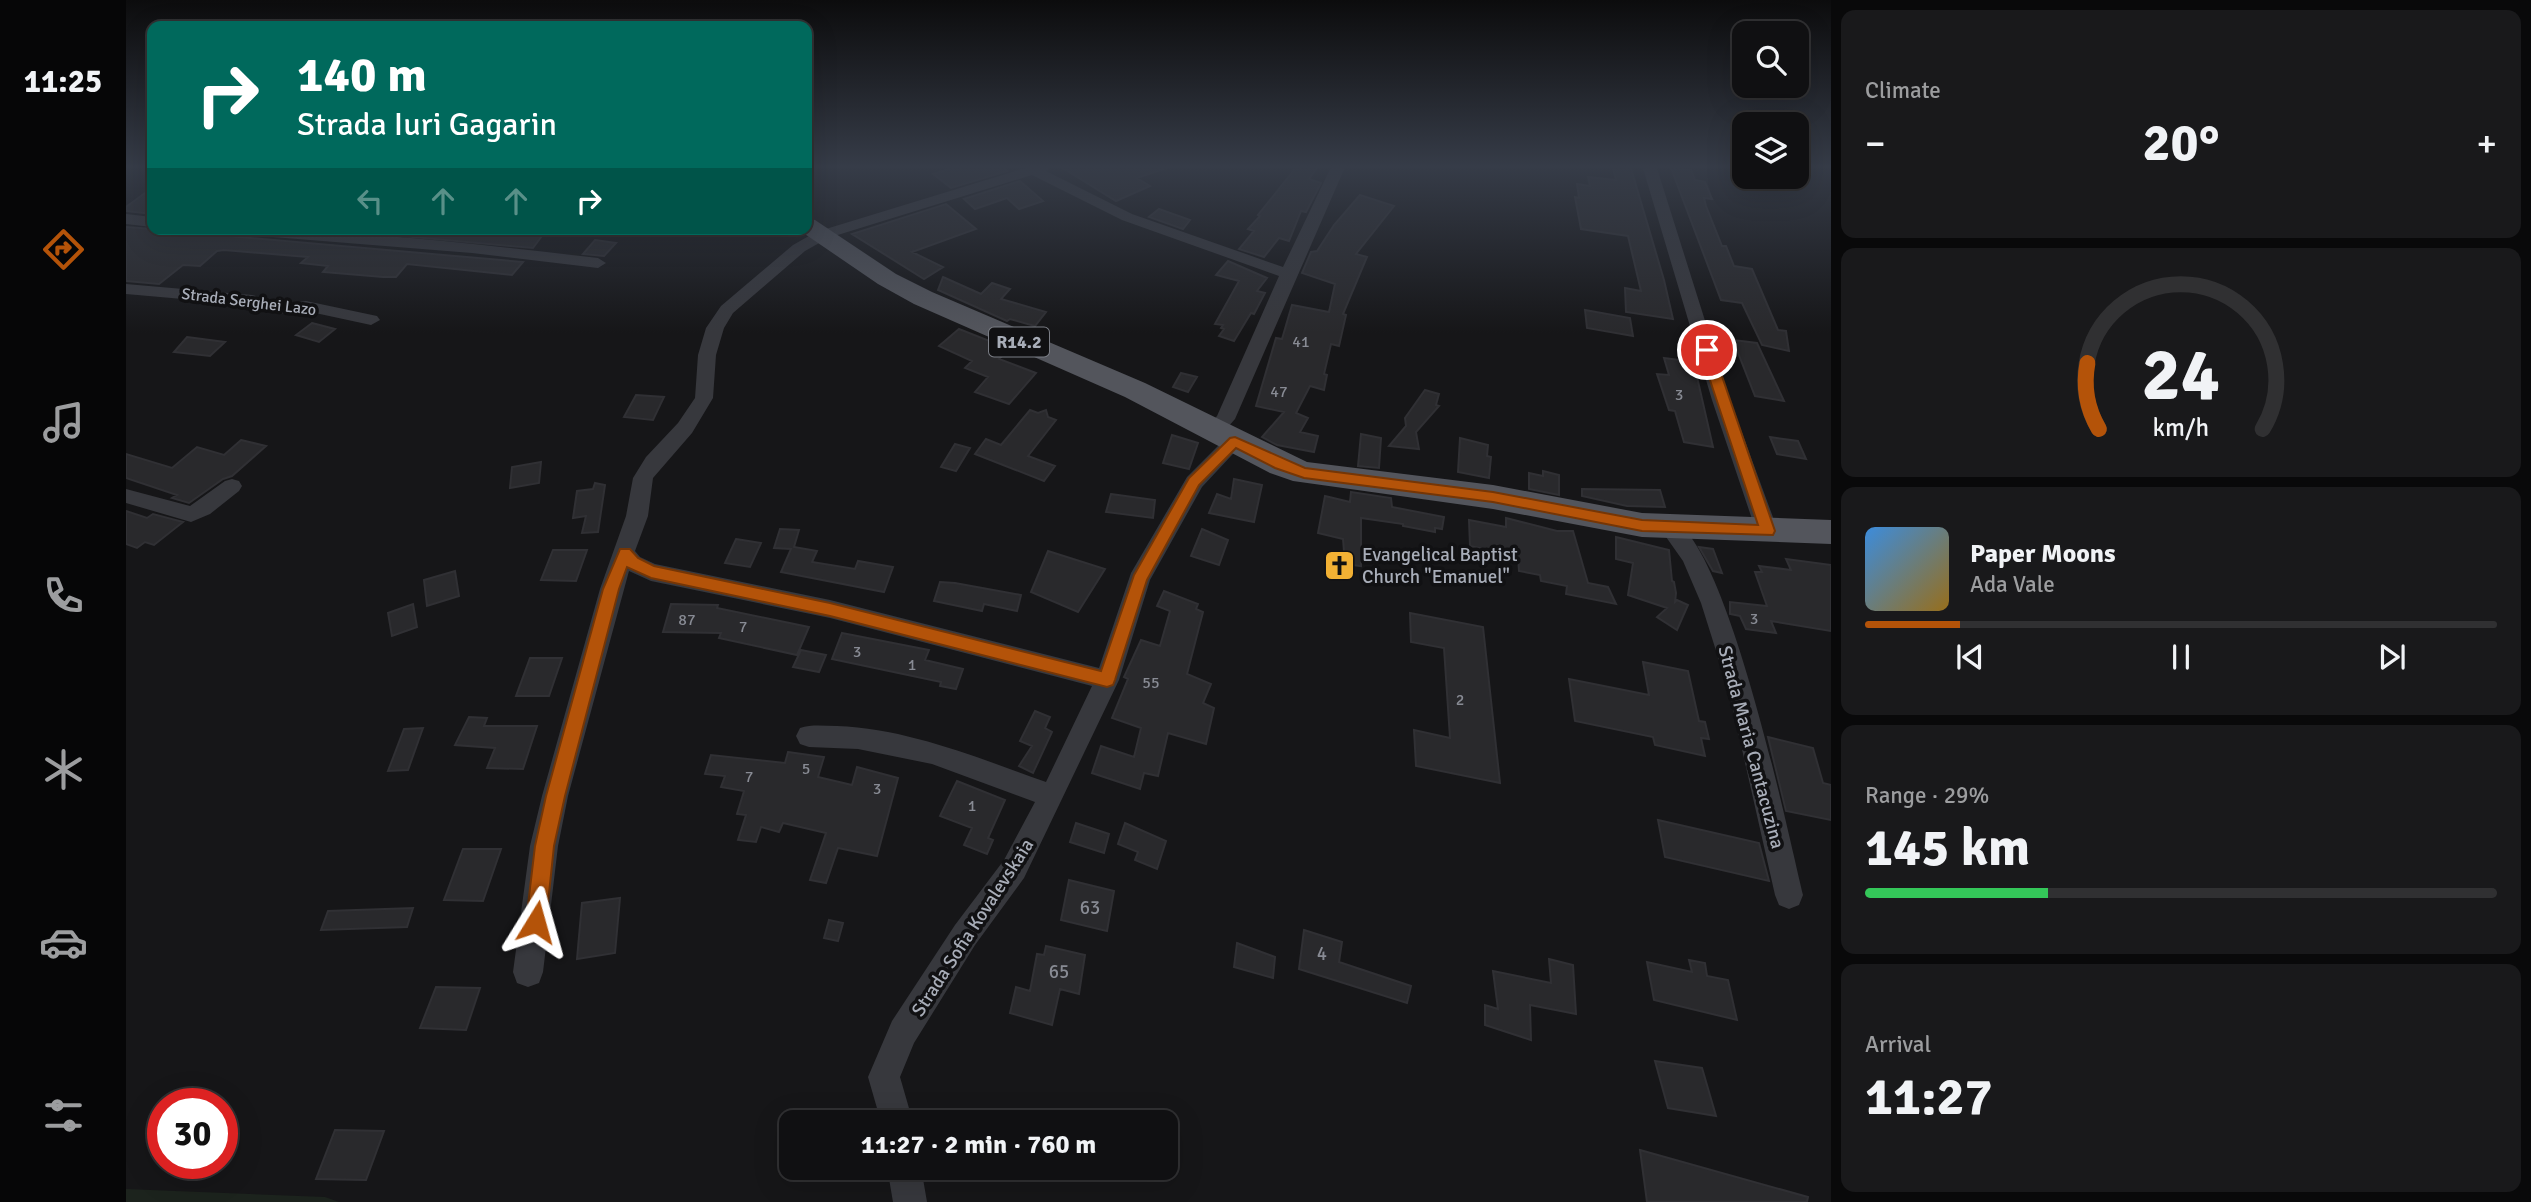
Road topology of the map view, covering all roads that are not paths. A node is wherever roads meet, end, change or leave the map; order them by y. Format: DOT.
graph roads {
  1 [pos="846,221"];
  2 [pos="1139,221"];
  3 [pos="1313,221"];
  4 [pos="1666,221"];
  5 [pos="813,230"];
  6 [pos="311,235"];
  7 [pos="809,235"];
  8 [pos="598,263"];
  9 [pos="1288,274"];
  10 [pos="126,289"];
  11 [pos="371,320"];
  12 [pos="1224,436"];
  13 [pos="232,486"];
  14 [pos="126,496"];
  15 [pos="1670,527"];
  16 [pos="1768,531"];
  17 [pos="1831,533"];
  18 [pos="625,553"];
  19 [pos="1107,680"];
  20 [pos="809,736"];
  21 [pos="1052,796"];
  22 [pos="1789,895"];
  23 [pos="528,972"];
  24 [pos="894,1110"];
  25 [pos="906,1180"];
  26 [pos="910,1202"];
  1 -- 5 [label="street"];
  2 -- 9 [label="street"];
  3 -- 9 [label="street, Strada Sofia Kovalevskaia"];
  4 -- 16 [label="street"];
  5 -- 12 [label="main road, R14.2"];
  6 -- 8 [label="street"];
  7 -- 18 [label="street"];
  9 -- 12 [label="street, Strada Sofia Kovalevskaia"];
  10 -- 11 [label="street, Strada Serghei Lazo"];
  12 -- 15 [label="main road, R14.2"];
  12 -- 19 [label="street, Strada Sofia Kovalevskaia"];
  13 -- 14 [label="street"];
  15 -- 16 [label="main road, R14.2"];
  15 -- 22 [label="street, Strada Maria Cantacuzina"];
  16 -- 17 [label="main road, R14.2"];
  18 -- 19 [label="street"];
  18 -- 23 [label="street"];
  19 -- 21 [label="street, Strada Sofia Kovalevskaia"];
  20 -- 21 [label="street"];
  21 -- 24 [label="street, Strada Sofia Kovalevskaia"];
  25 -- 26 [label="street"];
}
